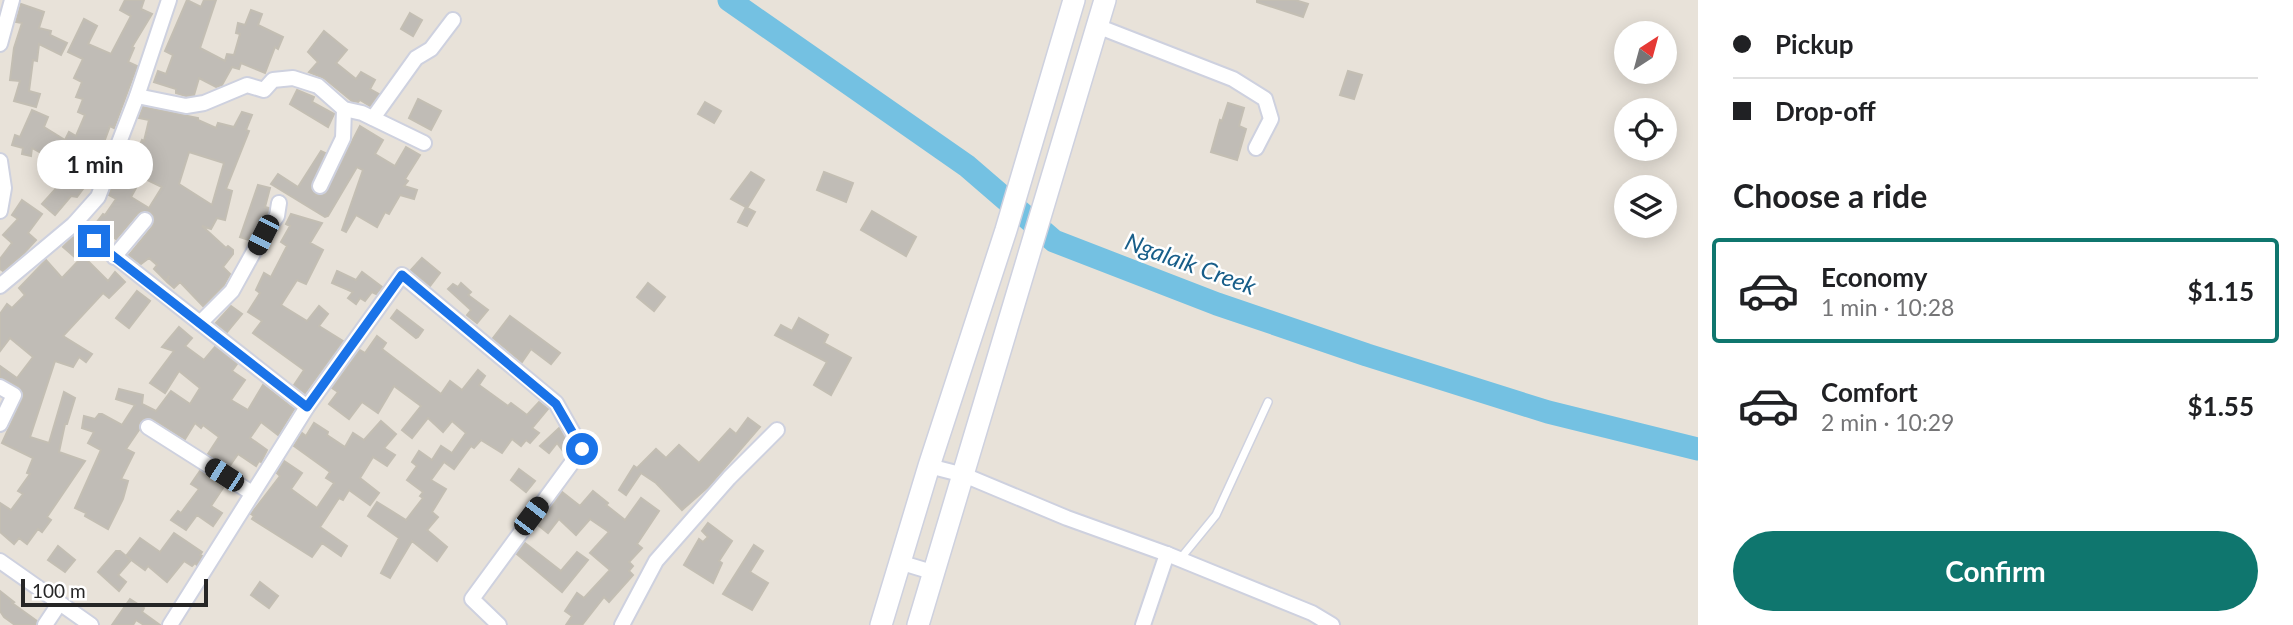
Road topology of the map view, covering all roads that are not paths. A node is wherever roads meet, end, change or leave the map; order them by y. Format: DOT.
graph roads {
  1 [pos="12,0"];
  2 [pos="169,0"];
  3 [pos="1074,0"];
  4 [pos="1105,0"];
  5 [pos="453,20"];
  6 [pos="1097,26"];
  7 [pos="0,44"];
  8 [pos="137,96"];
  9 [pos="344,108"];
  10 [pos="373,118"];
  11 [pos="424,143"];
  12 [pos="1256,148"];
  13 [pos="0,162"];
  14 [pos="320,186"];
  15 [pos="279,203"];
  16 [pos="0,211"];
  17 [pos="145,220"];
  18 [pos="74,225"];
  19 [pos="114,257"];
  20 [pos="0,286"];
  21 [pos="200,323"];
  22 [pos="0,387"];
  23 [pos="1268,402"];
  24 [pos="307,407"];
  25 [pos="0,424"];
  26 [pos="148,427"];
  27 [pos="778,430"];
  28 [pos="929,466"];
  29 [pos="964,475"];
  30 [pos="252,493"];
  31 [pos="1173,557"];
  32 [pos="0,561"];
  33 [pos="899,562"];
  34 [pos="932,572"];
  35 [pos="59,604"];
  36 [pos="45,625"];
  37 [pos="91,625"];
  38 [pos="170,625"];
  39 [pos="499,625"];
  40 [pos="622,625"];
  41 [pos="881,625"];
  42 [pos="918,625"];
  43 [pos="1143,625"];
  44 [pos="1332,625"];
  1 -- 7 [label="street"];
  2 -- 8 [label="street"];
  3 -- 28 [label="main road"];
  4 -- 6 [label="main road"];
  5 -- 10 [label="street"];
  6 -- 12 [label="street"];
  6 -- 29 [label="main road"];
  8 -- 9 [label="street"];
  8 -- 18 [label="street"];
  9 -- 10 [label="street"];
  9 -- 14 [label="street"];
  10 -- 11 [label="street"];
  13 -- 16 [label="street"];
  15 -- 21 [label="street"];
  17 -- 19 [label="street"];
  18 -- 19 [label="street"];
  18 -- 20 [label="street"];
  19 -- 21 [label="street"];
  21 -- 24 [label="street"];
  22 -- 25 [label="street"];
  23 -- 31 [label="lane"];
  24 -- 30 [label="street"];
  24 -- 39 [label="street"];
  26 -- 30 [label="street"];
  27 -- 40 [label="street"];
  28 -- 29 [label="street"];
  28 -- 33 [label="main road"];
  29 -- 31 [label="street"];
  29 -- 34 [label="main road"];
  30 -- 38 [label="street"];
  31 -- 43 [label="street"];
  31 -- 44 [label="street"];
  32 -- 35 [label="street"];
  33 -- 34 [label="street"];
  33 -- 41 [label="main road"];
  34 -- 42 [label="main road"];
  35 -- 36 [label="street"];
  35 -- 37 [label="street"];
}
